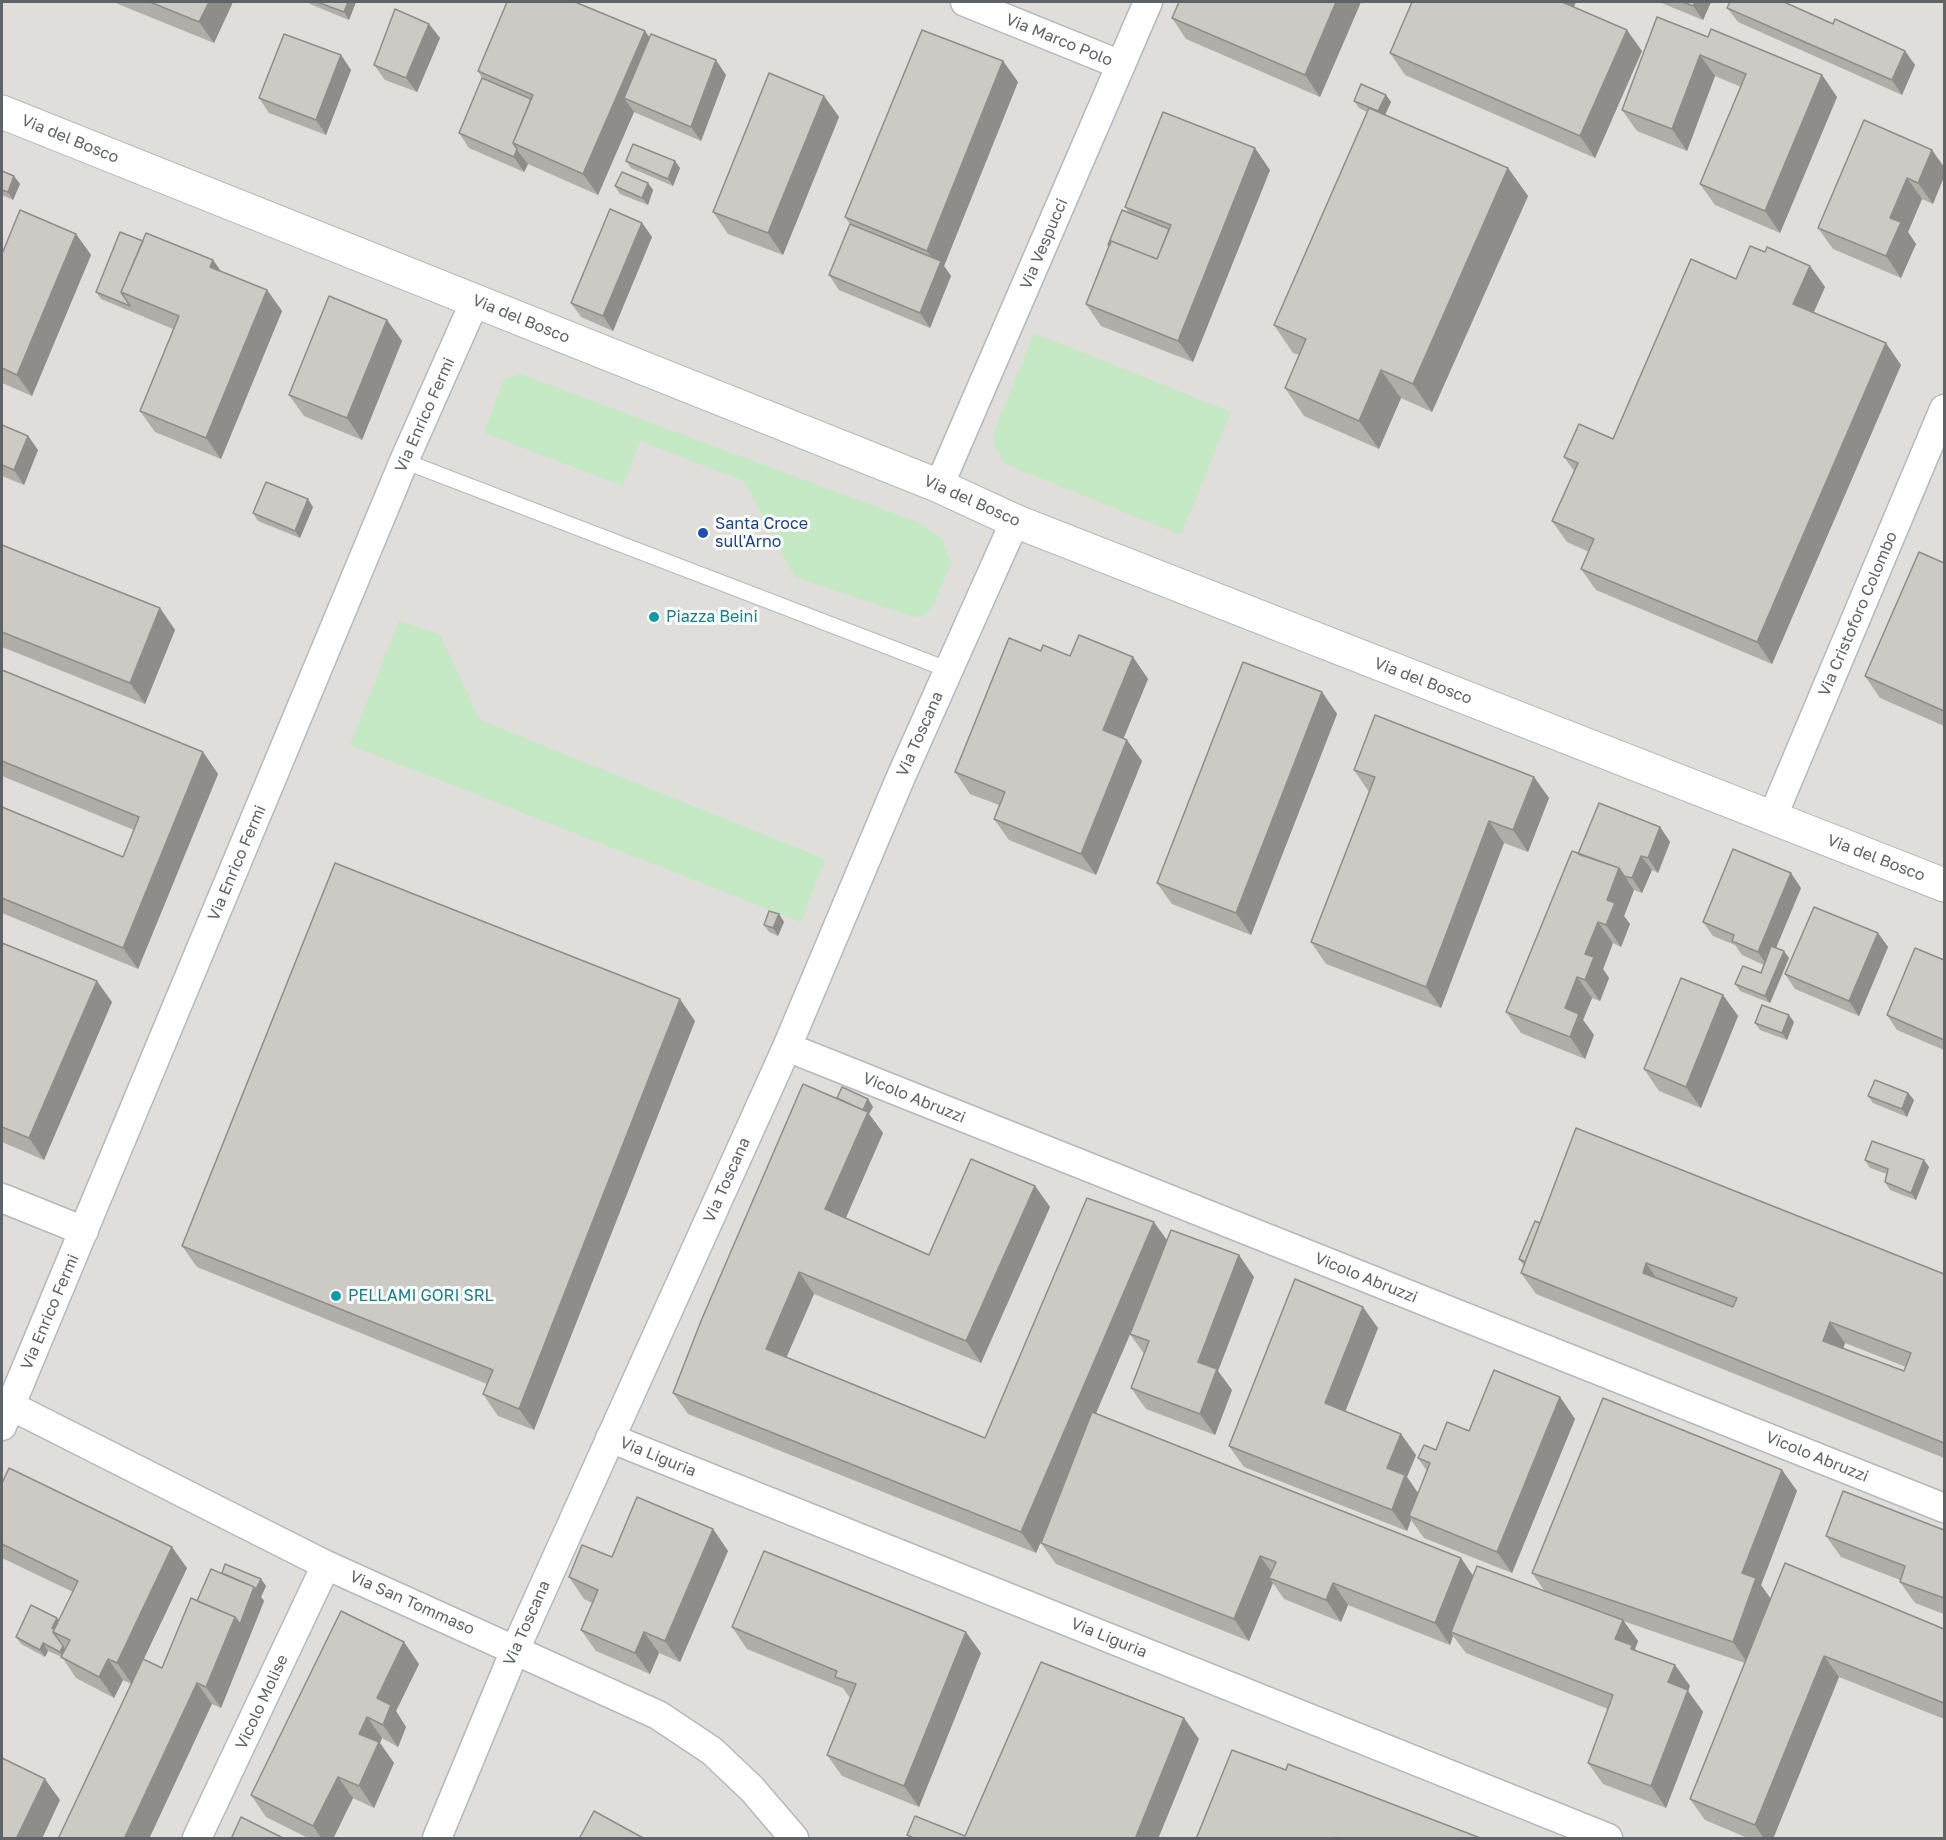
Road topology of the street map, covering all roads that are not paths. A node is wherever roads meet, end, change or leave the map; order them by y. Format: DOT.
graph roads {
  1 [pos="965,2"];
  2 [pos="1148,2"];
  3 [pos="1121,65"];
  4 [pos="2,112"];
  5 [pos="475,301"];
  6 [pos="1944,409"];
  7 [pos="405,461"];
  8 [pos="939,486"];
  9 [pos="1015,521"];
  10 [pos="949,670"];
  11 [pos="1772,818"];
  12 [pos="1944,885"];
  13 [pos="787,1047"];
  14 [pos="2,1198"];
  15 [pos="84,1231"];
  16 [pos="5,1412"];
  17 [pos="610,1438"];
  18 [pos="1944,1508"];
  19 [pos="326,1565"];
  20 [pos="515,1650"];
  21 [pos="197,1839"];
  22 [pos="437,1839"];
  23 [pos="794,1839"];
  24 [pos="1608,1839"];
  1 -- 3 [label="street, Via Marco Polo"];
  2 -- 3 [label="street, Via Vespucci"];
  3 -- 8 [label="street, Via Vespucci"];
  4 -- 5 [label="street, Via del Bosco"];
  5 -- 7 [label="street, Via Enrico Fermi"];
  5 -- 8 [label="street, Via del Bosco"];
  6 -- 11 [label="street, Via Cristoforo Colombo"];
  7 -- 10 [label="lane"];
  7 -- 15 [label="street, Via Enrico Fermi"];
  8 -- 9 [label="street, Via del Bosco"];
  9 -- 10 [label="street, Via Toscana"];
  9 -- 11 [label="street, Via del Bosco"];
  10 -- 13 [label="street, Via Toscana"];
  11 -- 12 [label="street, Via del Bosco"];
  13 -- 17 [label="street, Via Toscana"];
  13 -- 18 [label="street, Vicolo Abruzzi"];
  14 -- 15 [label="street"];
  15 -- 16 [label="street, Via Enrico Fermi"];
  16 -- 19 [label="street, Via San Tommaso"];
  17 -- 20 [label="street, Via Toscana"];
  17 -- 24 [label="street, Via Liguria"];
  19 -- 20 [label="street, Via San Tommaso"];
  19 -- 21 [label="street, Vicolo Molise"];
  20 -- 22 [label="street, Via Toscana"];
  20 -- 23 [label="street, Via San Tommaso"];
}
